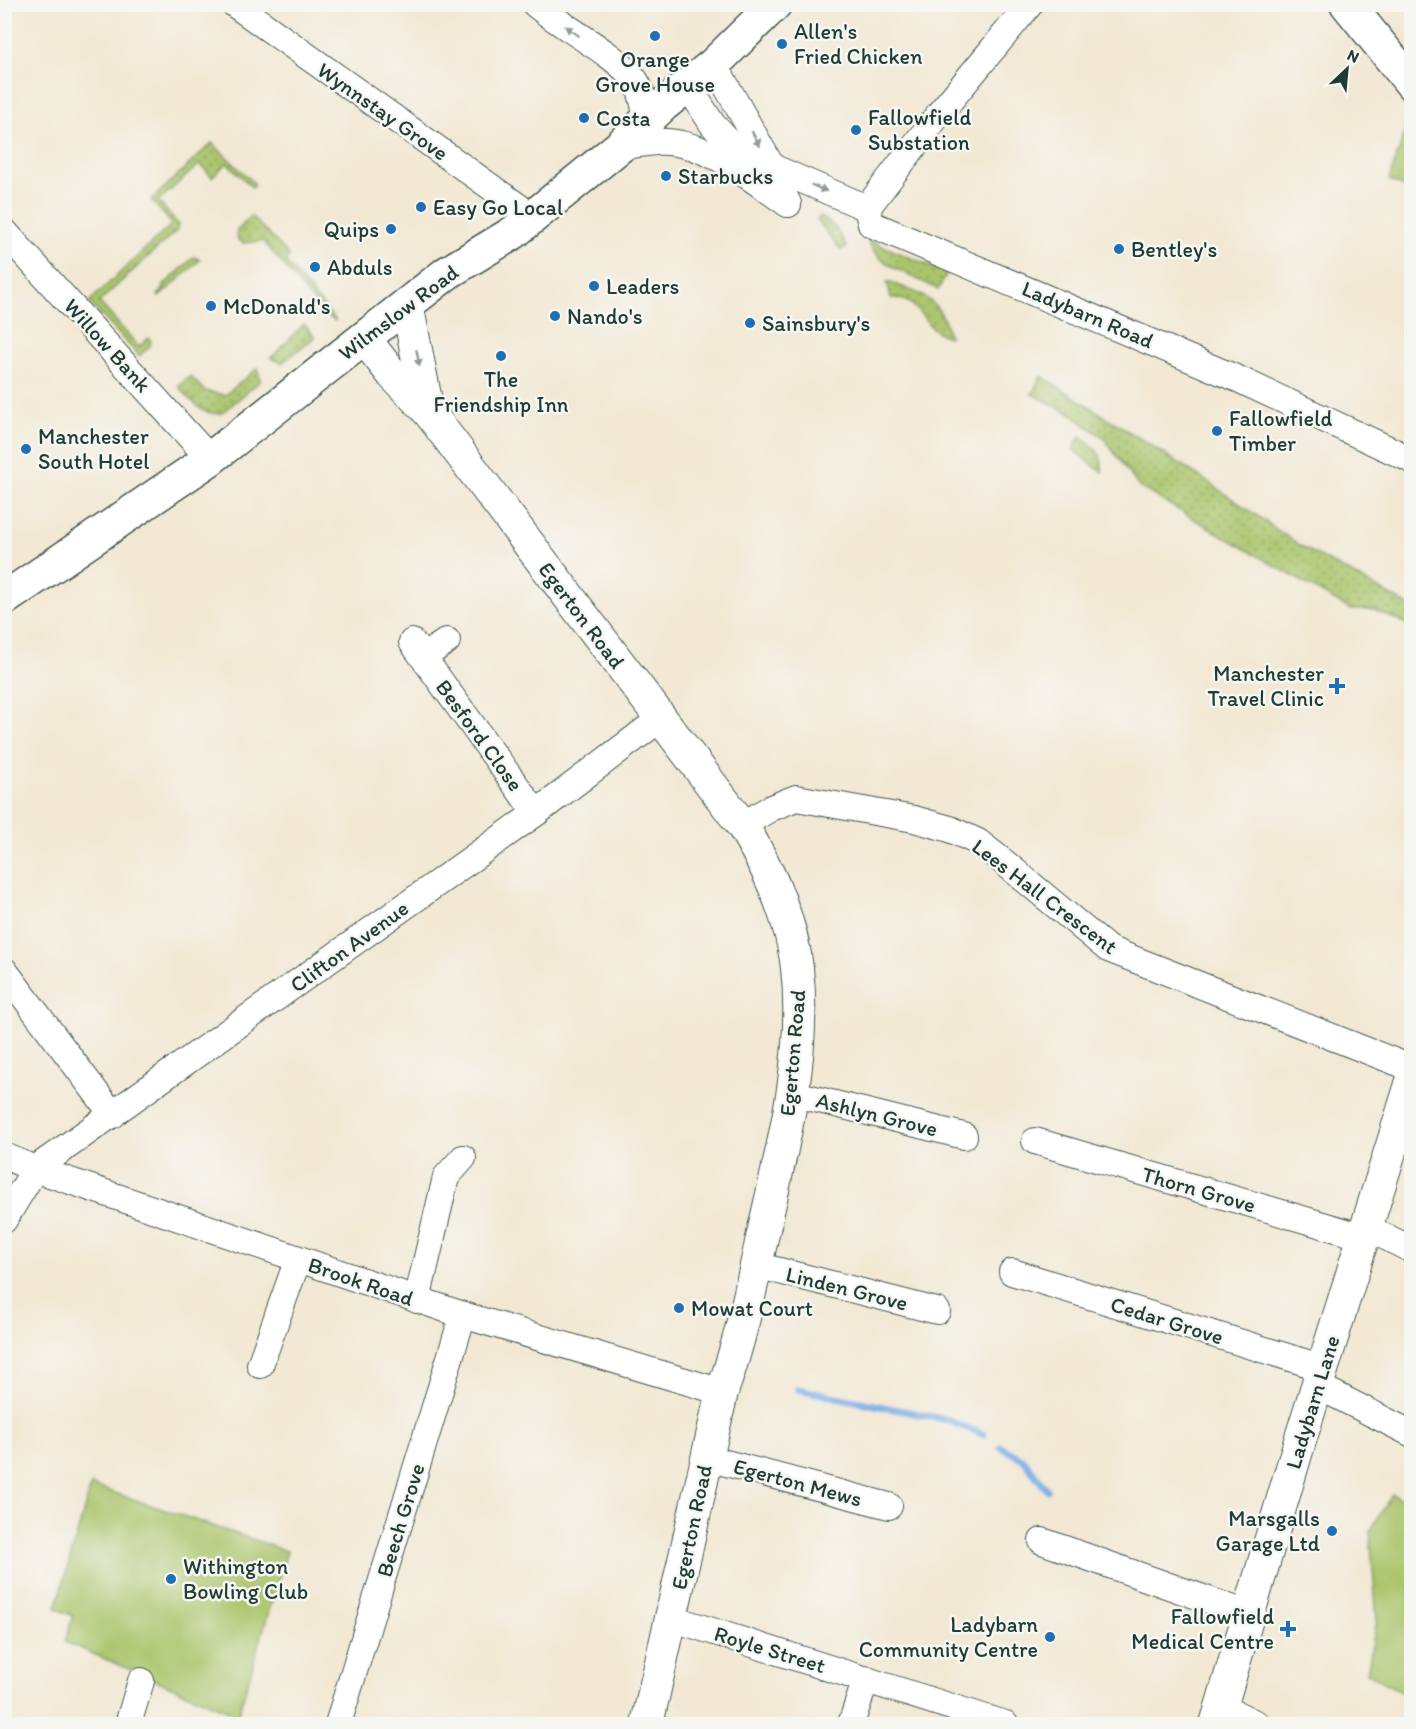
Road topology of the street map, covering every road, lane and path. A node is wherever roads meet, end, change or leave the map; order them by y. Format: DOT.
graph roads {
  1 [pos="234,4"];
  2 [pos="775,4"];
  3 [pos="1030,4"];
  4 [pos="537,5"];
  5 [pos="1352,11"];
  6 [pos="1412,61"];
  7 [pos="714,64"];
  8 [pos="1412,84"];
  9 [pos="688,86"];
  10 [pos="647,120"];
  11 [pos="619,147"];
  12 [pos="772,167"];
  13 [pos="788,204"];
  14 [pos="867,208"];
  15 [pos="533,216"];
  16 [pos="4,231"];
  17 [pos="407,304"];
  18 [pos="364,338"];
  19 [pos="428,411"];
  20 [pos="210,459"];
  21 [pos="1412,460"];
  22 [pos="4,599"];
  23 [pos="447,641"];
  24 [pos="660,719"];
  25 [pos="536,813"];
  26 [pos="742,825"];
  27 [pos="4,969"];
  28 [pos="1412,1065"];
  29 [pos="1412,1081"];
  30 [pos="791,1093"];
  31 [pos="113,1115"];
  32 [pos="963,1136"];
  33 [pos="1035,1141"];
  34 [pos="4,1156"];
  35 [pos="463,1158"];
  36 [pos="35,1169"];
  37 [pos="4,1220"];
  38 [pos="1364,1235"];
  39 [pos="1412,1250"];
  40 [pos="298,1259"];
  41 [pos="756,1264"];
  42 [pos="1012,1272"];
  43 [pos="417,1300"];
  44 [pos="938,1311"];
  45 [pos="463,1315"];
  46 [pos="260,1365"];
  47 [pos="1320,1377"];
  48 [pos="722,1392"];
  49 [pos="1412,1434"];
  50 [pos="707,1458"];
  51 [pos="889,1506"];
  52 [pos="1042,1541"];
  53 [pos="1248,1614"];
  54 [pos="671,1618"];
  55 [pos="866,1679"];
  56 [pos="141,1681"];
  57 [pos="1219,1716"];
  58 [pos="974,1720"];
  59 [pos="128,1725"];
  60 [pos="338,1725"];
  61 [pos="647,1725"];
  62 [pos="851,1725"];
  63 [pos="1005,1725"];
  64 [pos="1257,1725"];
  1 -- 15 [label="street, Wynnstay Grove"];
  2 -- 7 [label="main road, Wilmslow Road"];
  3 -- 14 [label="street"];
  10 -- 4 [label="street, one-way"];
  5 -- 6 [label="main road"];
  5 -- 8 [label="main road"];
  7 -- 9 [label="main road, Wilmslow Road"];
  7 -- 12 [label="street, one-way"];
  9 -- 10 [label="main road, Wilmslow Road"];
  9 -- 13 [label="street"];
  10 -- 11 [label="main road, Wilmslow Road"];
  11 -- 13 [label="street"];
  11 -- 15 [label="main road, Wilmslow Road"];
  12 -- 13 [label="street"];
  12 -- 14 [label="street, Ladybarn Road, one-way"];
  14 -- 21 [label="street, Ladybarn Road"];
  15 -- 17 [label="main road, Wilmslow Road"];
  16 -- 20 [label="street, Willow Bank"];
  17 -- 18 [label="main road, Wilmslow Road"];
  17 -- 19 [label="street, Egerton Road, one-way"];
  18 -- 19 [label="street, Egerton Road"];
  18 -- 20 [label="main road, Wilmslow Road"];
  19 -- 24 [label="street, Egerton Road"];
  20 -- 22 [label="main road, Wilmslow Road"];
  23 -- 25 [label="street, Besford Close"];
  24 -- 25 [label="street, Clifton Avenue"];
  24 -- 26 [label="street, Egerton Road"];
  25 -- 31 [label="street, Clifton Avenue"];
  26 -- 28 [label="street, Lees Hall Crescent"];
  26 -- 30 [label="street, Egerton Road"];
  27 -- 31 [label="street"];
  29 -- 38 [label="street, Ladybarn Lane"];
  30 -- 32 [label="street, Ashlyn Grove"];
  30 -- 41 [label="street, Egerton Road"];
  31 -- 36 [label="street, Clifton Avenue"];
  33 -- 38 [label="street, Thorn Grove"];
  34 -- 36 [label="street, Brook Road"];
  35 -- 43 [label="street"];
  36 -- 37 [label="street"];
  36 -- 40 [label="street, Brook Road"];
  38 -- 39 [label="street, Thorn Grove"];
  38 -- 47 [label="street, Ladybarn Lane"];
  40 -- 43 [label="street, Brook Road"];
  40 -- 46 [label="street"];
  41 -- 44 [label="street, Linden Grove"];
  41 -- 48 [label="street, Egerton Road"];
  42 -- 47 [label="street, Cedar Grove"];
  43 -- 45 [label="street, Brook Road"];
  45 -- 48 [label="street, Brook Road"];
  45 -- 60 [label="street, Beech Grove"];
  47 -- 49 [label="street, Cedar Grove"];
  47 -- 53 [label="street, Ladybarn Lane"];
  48 -- 50 [label="street, Egerton Road"];
  50 -- 51 [label="street, Egerton Mews"];
  50 -- 54 [label="street, Egerton Road"];
  52 -- 53 [label="street"];
  53 -- 57 [label="street, Ladybarn Lane"];
  54 -- 55 [label="street, Royle Street"];
  54 -- 61 [label="street, Egerton Road"];
  55 -- 58 [label="street, Royle Street"];
  55 -- 62 [label="street"];
  56 -- 59 [label="street"];
  57 -- 64 [label="street"];
  58 -- 63 [label="street, Royle Street"];
}
